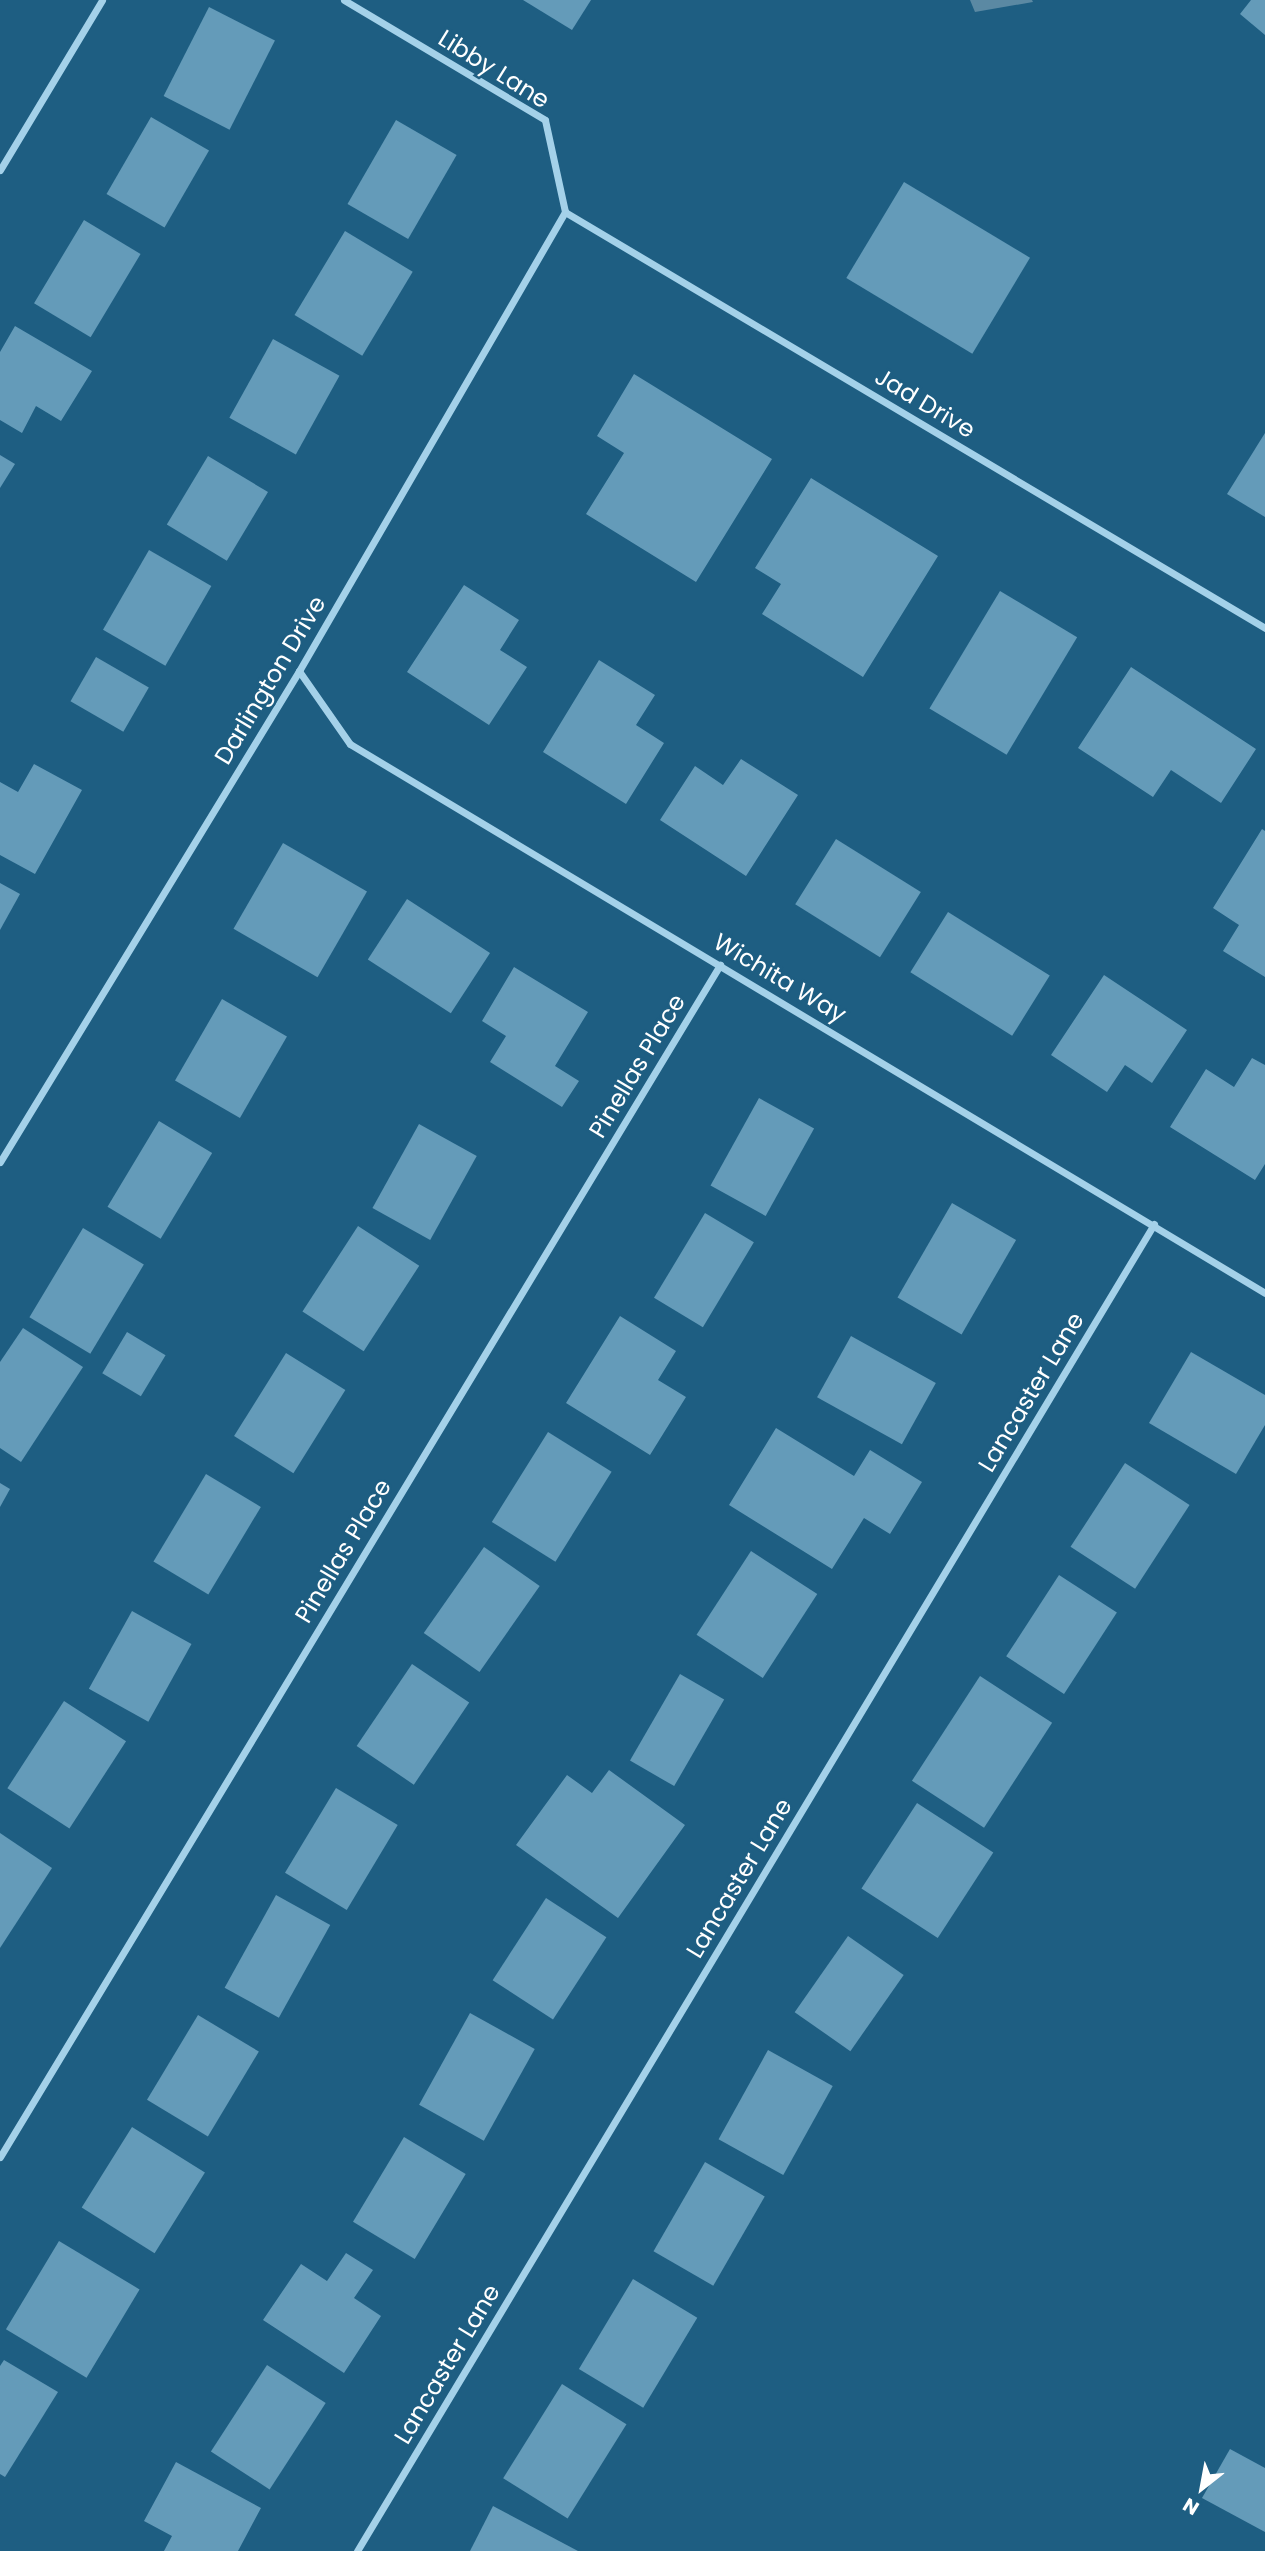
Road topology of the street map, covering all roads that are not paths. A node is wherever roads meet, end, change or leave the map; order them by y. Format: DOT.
graph roads {
  1 [pos="102,0"];
  2 [pos="344,0"];
  3 [pos="0,170"];
  4 [pos="565,212"];
  5 [pos="1265,628"];
  6 [pos="299,671"];
  7 [pos="720,965"];
  8 [pos="0,1162"];
  9 [pos="1154,1224"];
  10 [pos="1265,1293"];
  11 [pos="0,2157"];
  12 [pos="357,2551"];
  1 -- 3 [label="street"];
  2 -- 4 [label="street, Libby Lane"];
  4 -- 5 [label="street, Jad Drive"];
  4 -- 6 [label="street, Darlington Drive"];
  6 -- 7 [label="street, Wichita Way"];
  6 -- 8 [label="street, Darlington Drive"];
  7 -- 9 [label="street, Wichita Way"];
  7 -- 11 [label="street, Pinellas Place"];
  9 -- 10 [label="street, Wichita Way"];
  9 -- 12 [label="street, Lancaster Lane"];
}
